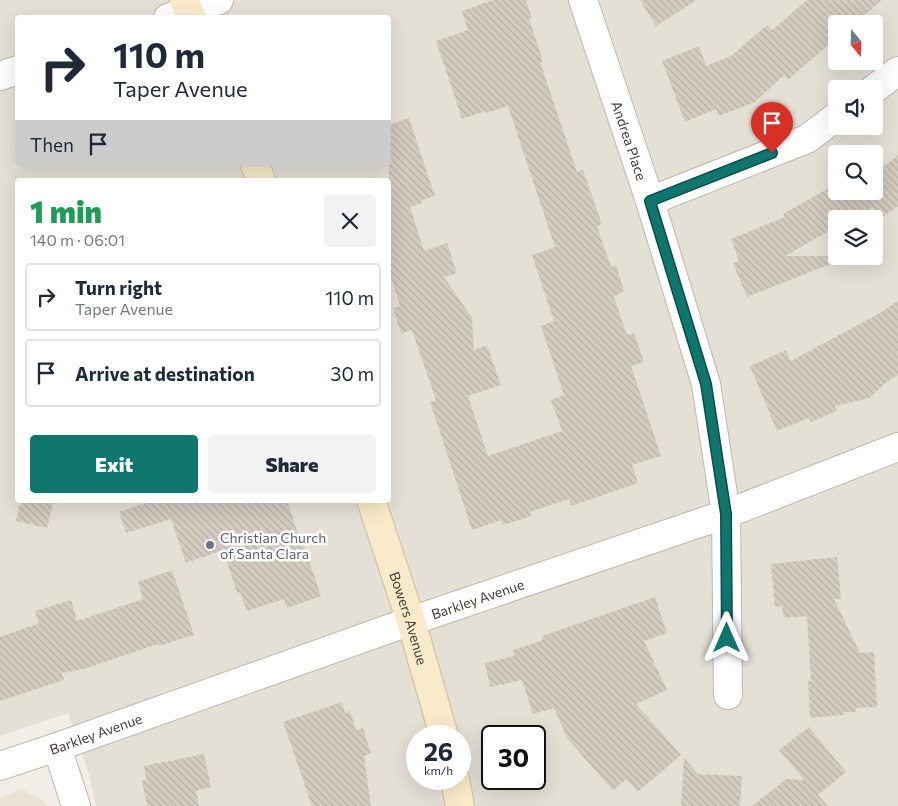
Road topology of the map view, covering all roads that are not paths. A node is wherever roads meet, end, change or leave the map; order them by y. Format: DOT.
graph roads {
  1 [pos="219,0"];
  2 [pos="583,0"];
  3 [pos="183,11"];
  4 [pos="898,70"];
  5 [pos="15,71"];
  6 [pos="0,76"];
  7 [pos="883,82"];
  8 [pos="828,123"];
  9 [pos="650,201"];
  10 [pos="898,447"];
  11 [pos="371,503"];
  12 [pos="726,514"];
  13 [pos="411,621"];
  14 [pos="728,695"];
  15 [pos="441,725"];
  16 [pos="57,747"];
  17 [pos="0,766"];
  18 [pos="457,790"];
  19 [pos="76,806"];
  20 [pos="460,806"];
  1 -- 3 [label="street"];
  2 -- 9 [label="street, Andrea Place"];
  4 -- 7 [label="street"];
  5 -- 6 [label="street"];
  8 -- 9 [label="street"];
  9 -- 12 [label="street, Andrea Place"];
  10 -- 12 [label="street, Barkley Avenue"];
  11 -- 13 [label="main road, Bowers Avenue"];
  12 -- 13 [label="street, Barkley Avenue"];
  12 -- 14 [label="street, Andrea Place"];
  13 -- 15 [label="main road, Bowers Avenue"];
  13 -- 16 [label="street, Barkley Avenue"];
  16 -- 17 [label="street, Barkley Avenue"];
  16 -- 19 [label="street"];
  18 -- 20 [label="main road"];
}
